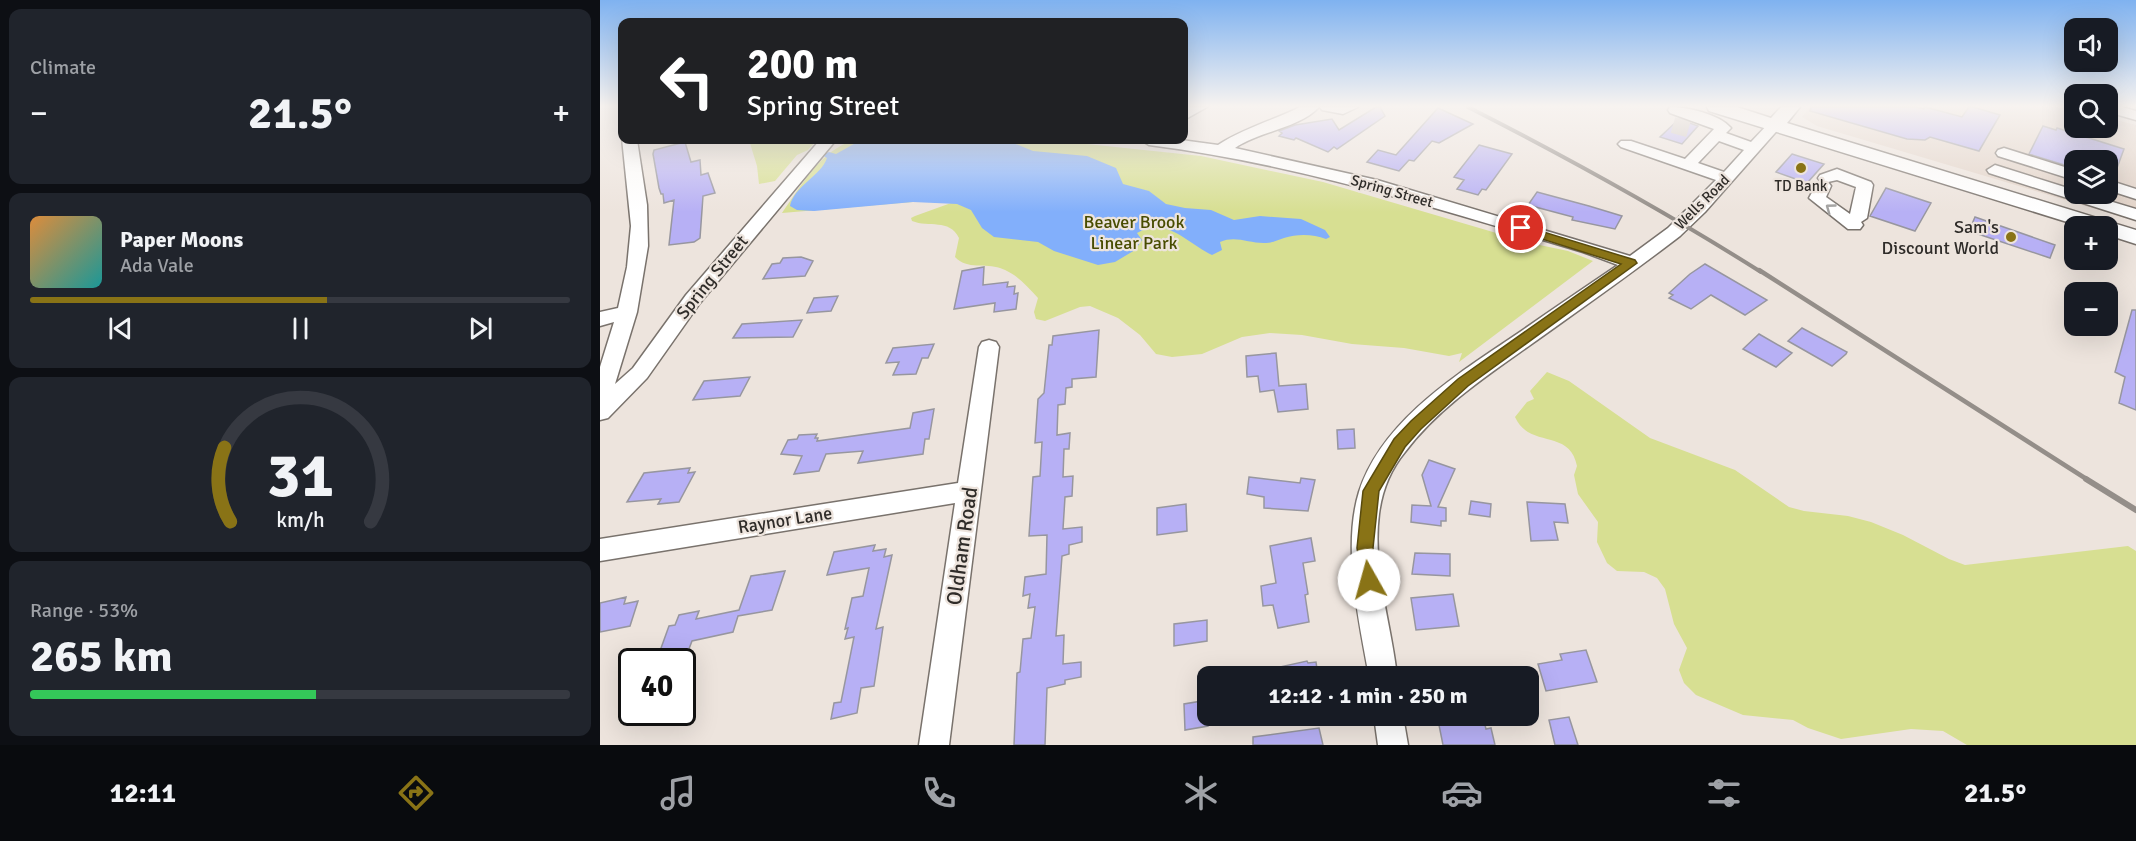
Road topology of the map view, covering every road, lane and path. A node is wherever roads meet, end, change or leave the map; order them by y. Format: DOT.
graph roads {
  1 [pos="1233,142"];
  2 [pos="1705,142"];
  3 [pos="1745,142"];
  4 [pos="1760,142"];
  5 [pos="1829,142"];
  6 [pos="630,144"];
  7 [pos="825,144"];
  8 [pos="1180,144"];
  9 [pos="1626,144"];
  10 [pos="1754,148"];
  11 [pos="1223,150"];
  12 [pos="2004,153"];
  13 [pos="1688,165"];
  14 [pos="1995,170"];
  15 [pos="2064,172"];
  16 [pos="1727,178"];
  17 [pos="1824,182"];
  18 [pos="2118,187"];
  19 [pos="2135,191"];
  20 [pos="2136,215"];
  21 [pos="2070,216"];
  22 [pos="2118,231"];
  23 [pos="2136,237"];
  24 [pos="1631,263"];
  25 [pos="625,313"];
  26 [pos="600,319"];
  27 [pos="989,347"];
  28 [pos="600,396"];
  29 [pos="600,412"];
  30 [pos="970,491"];
  31 [pos="600,550"];
  32 [pos="1382,666"];
  33 [pos="1390,726"];
  34 [pos="934,745"];
  35 [pos="1393,745"];
  1 -- 11 [label="street"];
  2 -- 13 [label="street"];
  3 -- 10 [label="street"];
  4 -- 10 [label="street, Wells Road"];
  5 -- 21 [label="main road"];
  6 -- 25 [label="street"];
  7 -- 29 [label="street, Spring Street"];
  8 -- 11 [label="street, Spring Street"];
  9 -- 13 [label="street"];
  10 -- 16 [label="street, Wells Road"];
  11 -- 24 [label="street, Spring Street"];
  12 -- 15 [label="street"];
  13 -- 16 [label="street"];
  14 -- 20 [label="street"];
  16 -- 24 [label="street, Wells Road"];
  17 -- 17 [label="street, one-way"];
  18 -- 19 [label="street"];
  22 -- 23 [label="main road"];
  24 -- 32 [label="street, Wells Road"];
  25 -- 26 [label="street"];
  25 -- 28 [label="street"];
  27 -- 30 [label="street, Oldham Road"];
  30 -- 31 [label="street, Raynor Lane"];
  30 -- 34 [label="street, Oldham Road"];
  33 -- 35 [label="street"];
}
